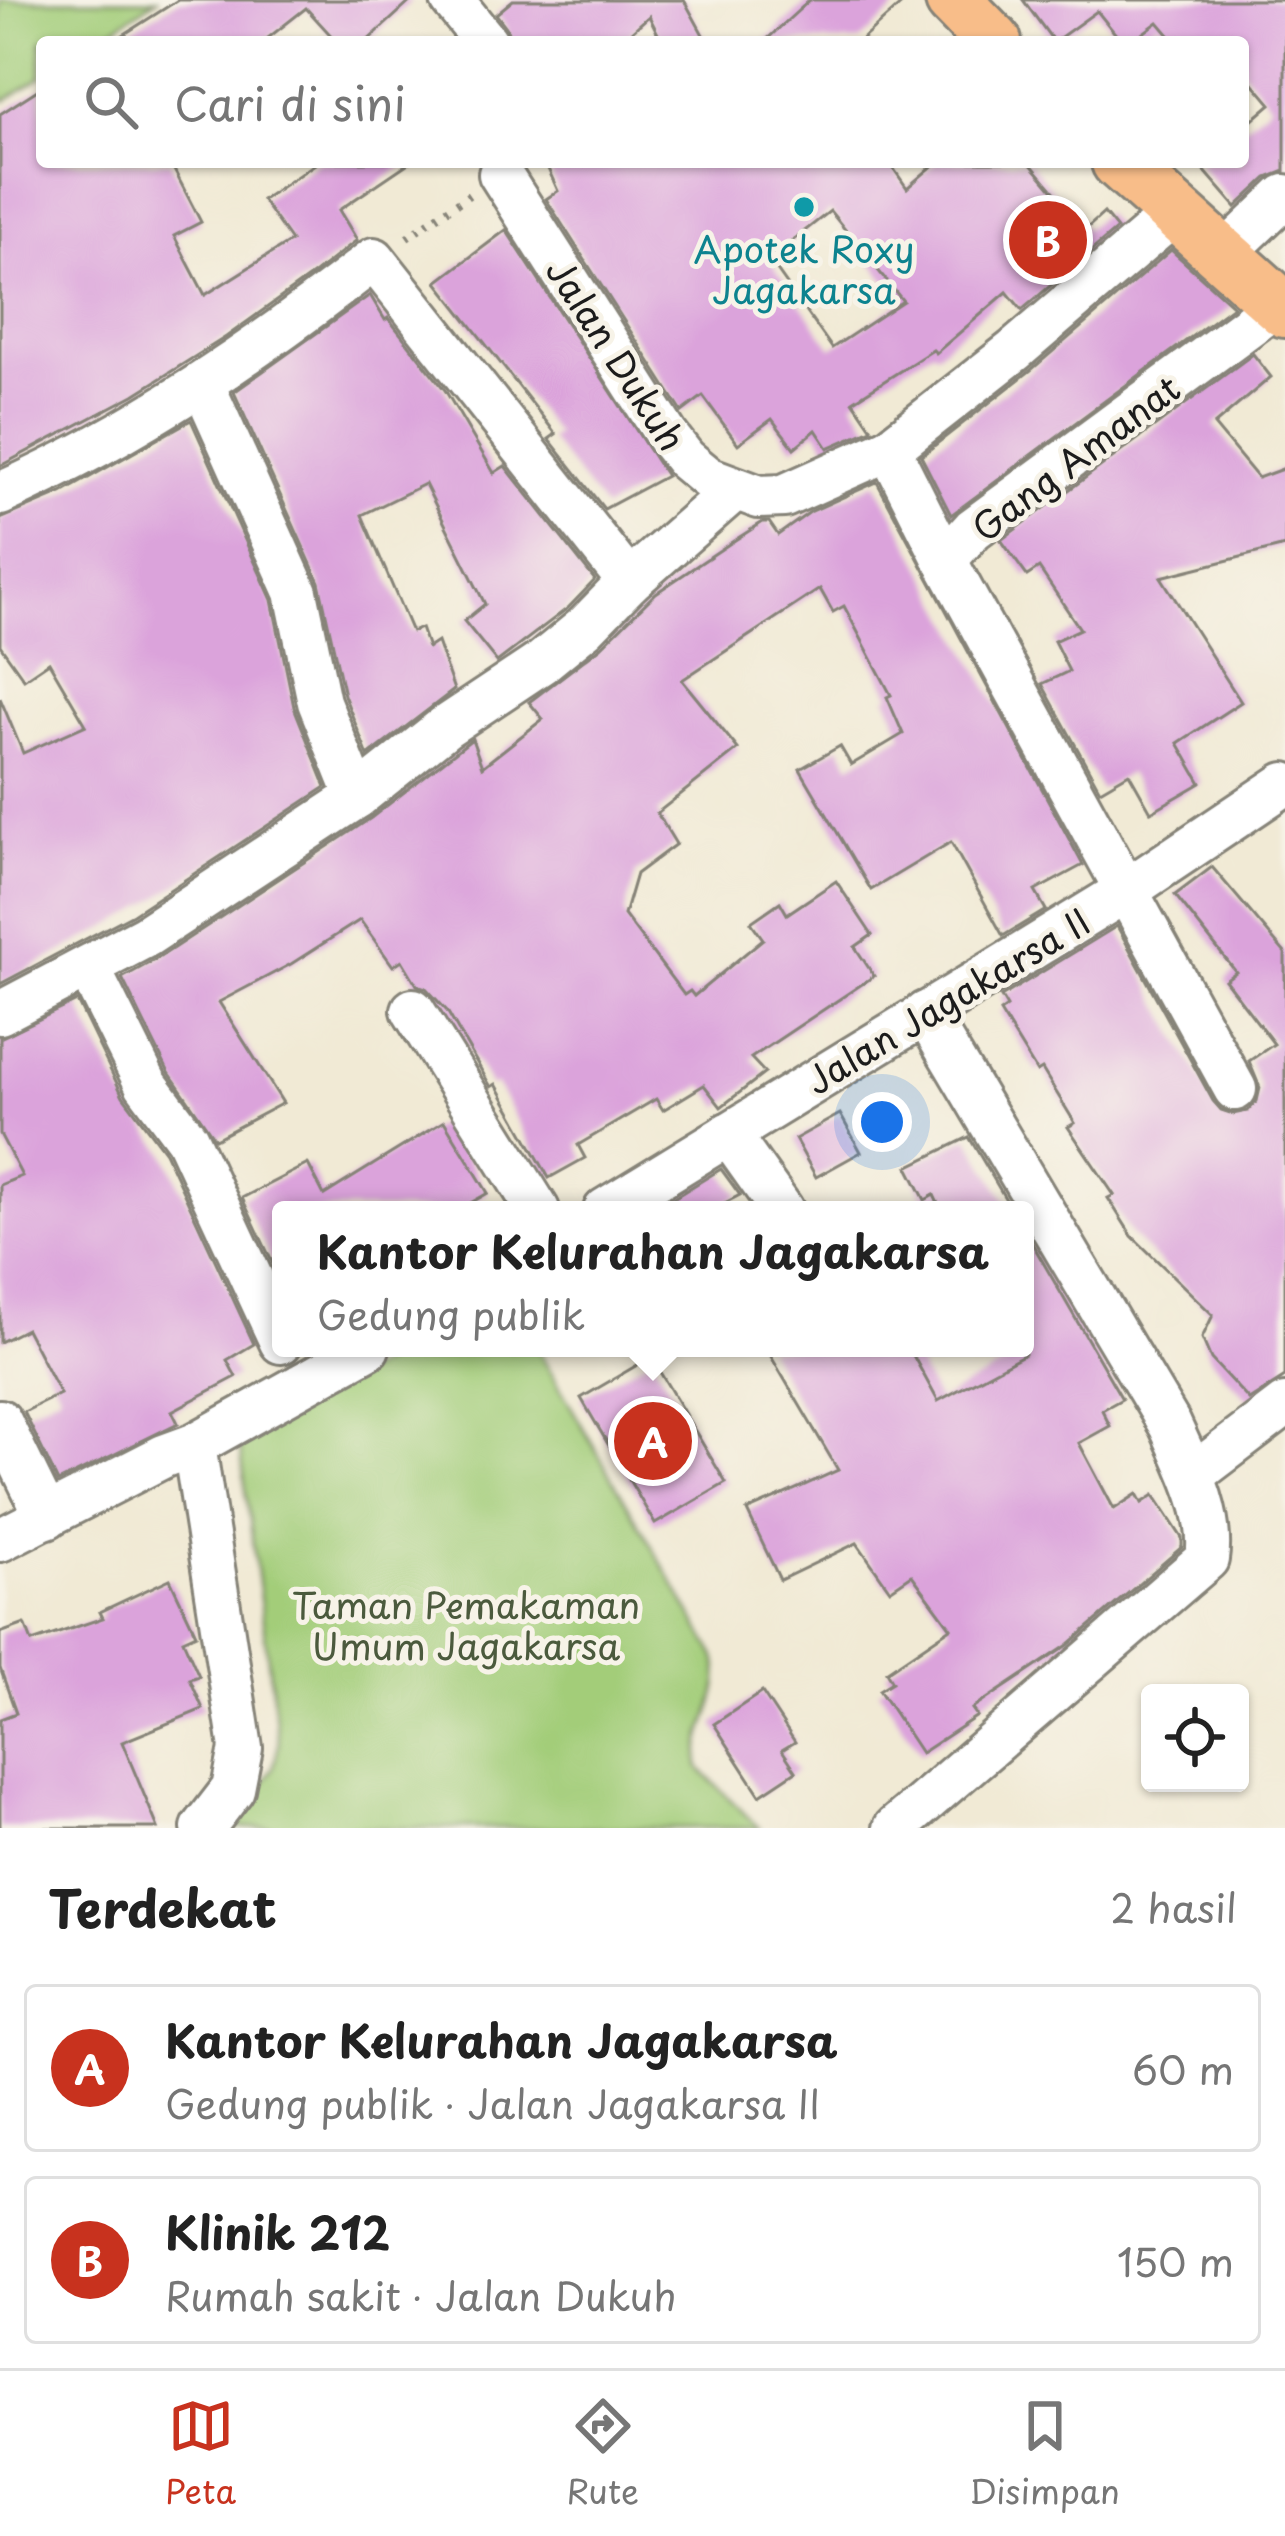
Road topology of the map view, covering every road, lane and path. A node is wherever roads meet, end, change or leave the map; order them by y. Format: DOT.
graph roads {
  1 [pos="452,0"];
  2 [pos="953,0"];
  3 [pos="481,36"];
  4 [pos="988,36"];
  5 [pos="1125,168"];
  6 [pos="500,174"];
  7 [pos="1285,196"];
  8 [pos="1174,214"];
  9 [pos="1222,256"];
  10 [pos="374,260"];
  11 [pos="1281,307"];
  12 [pos="203,385"];
  13 [pos="889,448"];
  14 [pos="734,490"];
  15 [pos="0,494"];
  16 [pos="945,560"];
  17 [pos="629,583"];
  18 [pos="1285,784"];
  19 [pos="357,797"];
  20 [pos="1127,890"];
  21 [pos="88,967"];
  22 [pos="413,1010"];
  23 [pos="0,1013"];
  24 [pos="925,1013"];
  25 [pos="1235,1089"];
  26 [pos="728,1134"];
  27 [pos="532,1201"];
  28 [pos="619,1201"];
  29 [pos="776,1201"];
  30 [pos="272,1323"];
  31 [pos="288,1358"];
  32 [pos="1285,1406"];
  33 [pos="0,1421"];
  34 [pos="194,1445"];
  35 [pos="1193,1474"];
  36 [pos="47,1516"];
  37 [pos="0,1540"];
  38 [pos="203,1828"];
  39 [pos="895,1828"];
  1 -- 3 [label="street"];
  2 -- 4 [label="main road"];
  5 -- 8 [label="main road"];
  6 -- 10 [label="path"];
  6 -- 14 [label="street, Jalan Dukuh"];
  7 -- 9 [label="street"];
  8 -- 9 [label="main road"];
  8 -- 13 [label="street"];
  9 -- 11 [label="main road"];
  10 -- 12 [label="street"];
  10 -- 17 [label="street"];
  11 -- 16 [label="street, Gang Amanat"];
  12 -- 15 [label="street"];
  12 -- 19 [label="street"];
  13 -- 14 [label="street"];
  13 -- 16 [label="street"];
  14 -- 17 [label="street"];
  16 -- 20 [label="street, Gang Amanat"];
  17 -- 19 [label="street"];
  18 -- 20 [label="street, Jalan Jagakarsa II"];
  19 -- 21 [label="street"];
  20 -- 24 [label="street, Jalan Jagakarsa II"];
  20 -- 25 [label="street, Gang Amanat"];
  21 -- 23 [label="street"];
  21 -- 30 [label="street"];
  22 -- 27 [label="street"];
  24 -- 26 [label="street, Jalan Jagakarsa II"];
  24 -- 35 [label="street"];
  26 -- 28 [label="street, Jalan Jagakarsa II"];
  26 -- 29 [label="street"];
  31 -- 34 [label="street"];
  32 -- 35 [label="street"];
  33 -- 36 [label="street"];
  34 -- 36 [label="street"];
  34 -- 38 [label="street"];
  35 -- 39 [label="street"];
  36 -- 37 [label="street"];
}
